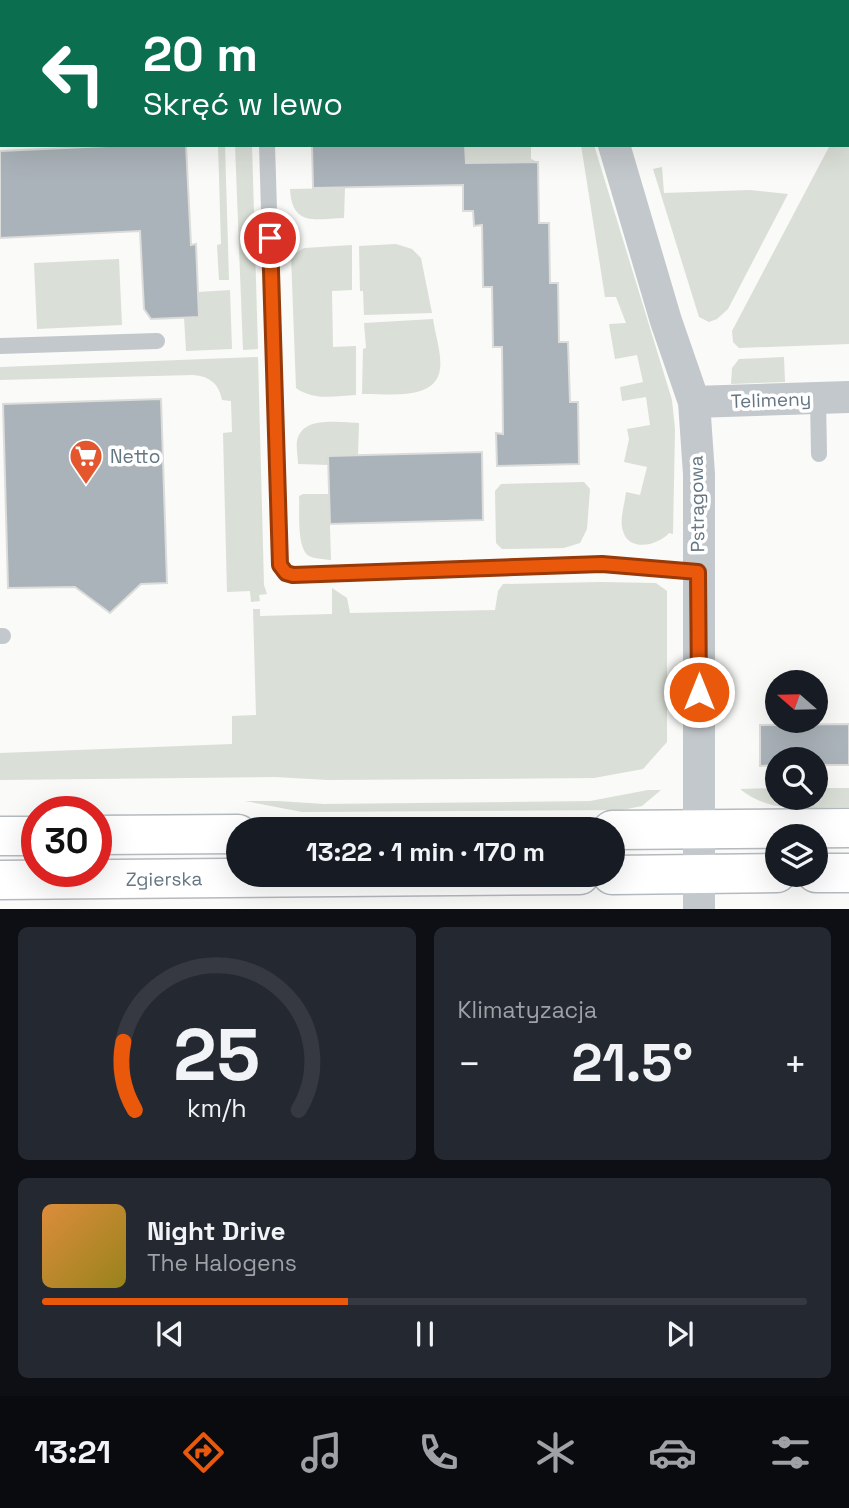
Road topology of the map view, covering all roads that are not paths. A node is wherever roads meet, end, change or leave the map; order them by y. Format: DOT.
graph roads {
  1 [pos="267,147"];
  2 [pos="615,147"];
  3 [pos="157,341"];
  4 [pos="0,346"];
  5 [pos="834,397"];
  6 [pos="694,402"];
  7 [pos="818,454"];
  8 [pos="698,572"];
  9 [pos="849,828"];
  10 [pos="698,829"];
  11 [pos="625,830"];
  12 [pos="226,834"];
  13 [pos="112,835"];
  14 [pos="0,836"];
  15 [pos="21,836"];
  16 [pos="828,873"];
  17 [pos="849,873"];
  18 [pos="765,876"];
  19 [pos="226,878"];
  20 [pos="625,878"];
  21 [pos="0,880"];
  22 [pos="699,892"];
  1 -- 8 [label="lane"];
  2 -- 6 [label="street, Pstrągowa"];
  3 -- 4 [label="lane"];
  5 -- 6 [label="street, Telimeny"];
  5 -- 7 [label="lane"];
  6 -- 8 [label="street, Pstrągowa"];
  8 -- 10 [label="street, Pstrągowa"];
  9 -- 10 [label="main road"];
  10 -- 11 [label="main road"];
  10 -- 22 [label="street, Pstrągowa"];
  12 -- 13 [label="main road"];
  14 -- 15 [label="main road"];
  16 -- 17 [label="main road"];
  18 -- 22 [label="main road"];
  19 -- 21 [label="main road, Zgierska"];
  20 -- 22 [label="main road"];
}
